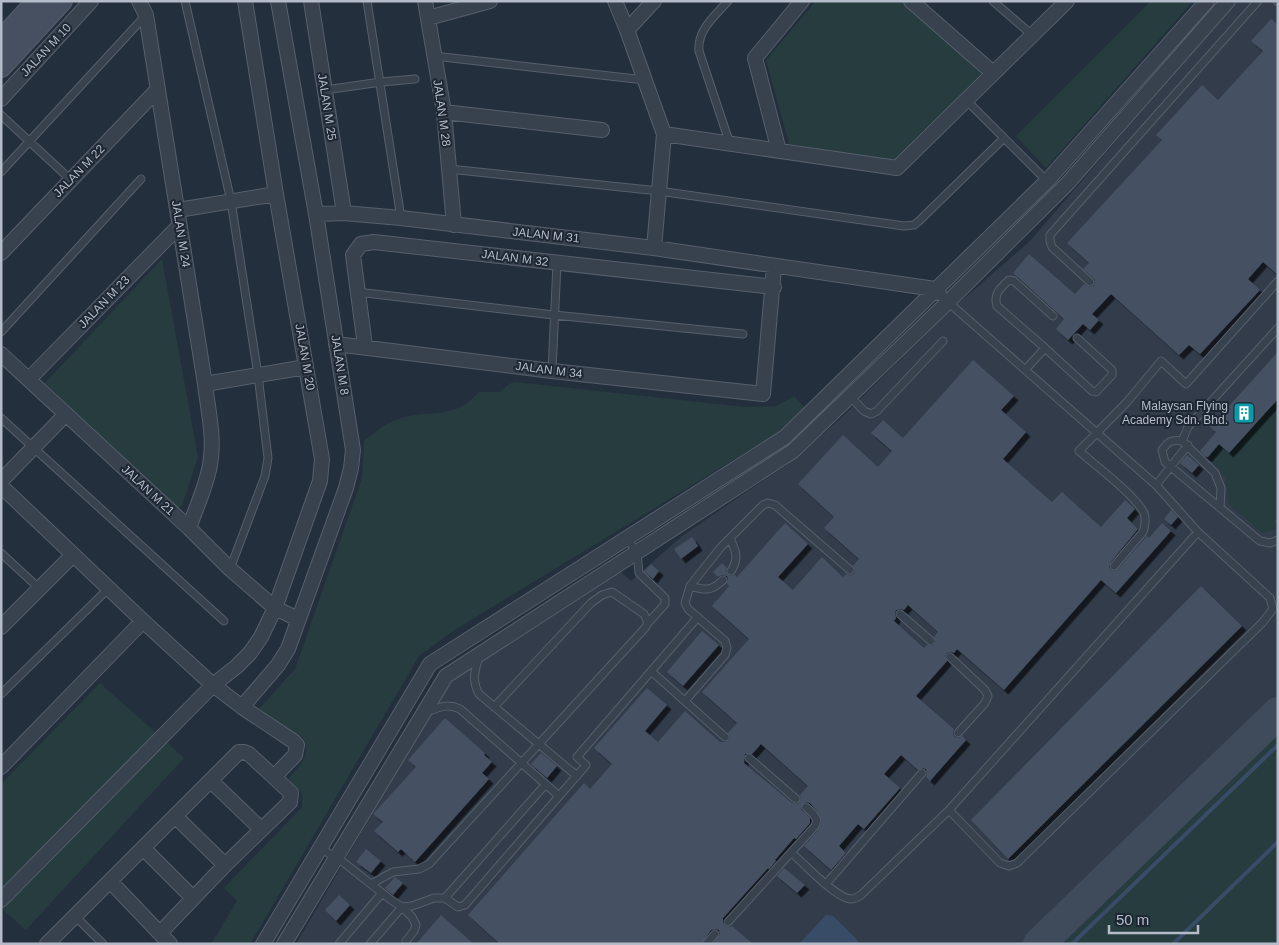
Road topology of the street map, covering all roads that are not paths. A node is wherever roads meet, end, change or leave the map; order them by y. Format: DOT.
graph roads {
  1 [pos="37,1"];
  2 [pos="62,1"];
  3 [pos="91,1"];
  4 [pos="185,1"];
  5 [pos="246,1"];
  6 [pos="278,1"];
  7 [pos="311,1"];
  8 [pos="367,1"];
  9 [pos="424,1"];
  10 [pos="490,1"];
  11 [pos="615,1"];
  12 [pos="654,1"];
  13 [pos="728,1"];
  14 [pos="802,1"];
  15 [pos="911,1"];
  16 [pos="993,1"];
  17 [pos="1066,1"];
  18 [pos="1207,1"];
  19 [pos="1228,1"];
  20 [pos="1258,1"];
  21 [pos="142,7"];
  22 [pos="428,18"];
  23 [pos="628,30"];
  24 [pos="1032,35"];
  25 [pos="1,40"];
  26 [pos="434,56"];
  27 [pos="1,66"];
  28 [pos="993,73"];
  29 [pos="415,78"];
  30 [pos="646,80"];
  31 [pos="380,82"];
  32 [pos="158,89"];
  33 [pos="325,90"];
  34 [pos="1,98"];
  35 [pos="966,100"];
  36 [pos="444,112"];
  37 [pos="1,115"];
  38 [pos="602,130"];
  39 [pos="664,134"];
  40 [pos="1004,138"];
  41 [pos="30,141"];
  42 [pos="730,145"];
  43 [pos="779,151"];
  44 [pos="449,169"];
  45 [pos="1,172"];
  46 [pos="141,179"];
  47 [pos="71,180"];
  48 [pos="1048,181"];
  49 [pos="660,191"];
  50 [pos="276,194"];
  51 [pos="231,201"];
  52 [pos="178,210"];
  53 [pos="344,213"];
  54 [pos="316,214"];
  55 [pos="401,218"];
  56 [pos="454,225"];
  57 [pos="179,226"];
  58 [pos="654,248"];
  59 [pos="1,253"];
  60 [pos="558,263"];
  61 [pos="774,266"];
  62 [pos="1090,282"];
  63 [pos="1278,282"];
  64 [pos="774,287"];
  65 [pos="935,289"];
  66 [pos="357,292"];
  67 [pos="948,302"];
  68 [pos="554,315"];
  69 [pos="1053,316"];
  70 [pos="1278,328"];
  71 [pos="1,332"];
  72 [pos="744,334"];
  73 [pos="1077,338"];
  74 [pos="943,341"];
  75 [pos="336,344"];
  76 [pos="365,346"];
  77 [pos="1045,348"];
  78 [pos="1,354"];
  79 [pos="306,367"];
  80 [pos="1025,370"];
  81 [pos="552,371"];
  82 [pos="258,375"];
  83 [pos="29,379"];
  84 [pos="205,384"];
  85 [pos="850,396"];
  86 [pos="66,414"];
  87 [pos="1,418"];
  88 [pos="1097,433"];
  89 [pos="1185,443"];
  90 [pos="33,448"];
  91 [pos="1171,467"];
  92 [pos="1,481"];
  93 [pos="1156,485"];
  94 [pos="1,486"];
  95 [pos="1220,508"];
  96 [pos="189,528"];
  97 [pos="1198,532"];
  98 [pos="627,538"];
  99 [pos="730,538"];
  100 [pos="1278,540"];
  101 [pos="1,552"];
  102 [pos="636,553"];
  103 [pos="73,555"];
  104 [pos="1114,566"];
  105 [pos="230,569"];
  106 [pos="850,570"];
  107 [pos="731,571"];
  108 [pos="723,580"];
  109 [pos="690,586"];
  110 [pos="109,588"];
  111 [pos="40,590"];
  112 [pos="275,608"];
  113 [pos="900,614"];
  114 [pos="697,618"];
  115 [pos="298,620"];
  116 [pos="3,621"];
  117 [pos="142,621"];
  118 [pos="224,621"];
  119 [pos="648,623"];
  120 [pos="931,640"];
  121 [pos="480,654"];
  122 [pos="950,657"];
  123 [pos="651,671"];
  124 [pos="213,685"];
  125 [pos="1,694"];
  126 [pos="685,702"];
  127 [pos="242,707"];
  128 [pos="494,708"];
  129 [pos="423,715"];
  130 [pos="958,733"];
  131 [pos="725,737"];
  132 [pos="538,744"];
  133 [pos="749,758"];
  134 [pos="521,762"];
  135 [pos="1,767"];
  136 [pos="922,774"];
  137 [pos="577,776"];
  138 [pos="274,777"];
  139 [pos="211,781"];
  140 [pos="546,785"];
  141 [pos="559,796"];
  142 [pos="796,799"];
  143 [pos="806,808"];
  144 [pos="950,810"];
  145 [pos="175,816"];
  146 [pos="261,829"];
  147 [pos="143,848"];
  148 [pos="320,848"];
  149 [pos="792,853"];
  150 [pos="335,859"];
  151 [pos="225,865"];
  152 [pos="110,881"];
  153 [pos="371,884"];
  154 [pos="826,884"];
  155 [pos="382,892"];
  156 [pos="194,898"];
  157 [pos="445,898"];
  158 [pos="1,900"];
  159 [pos="402,907"];
  160 [pos="75,916"];
  161 [pos="728,922"];
  162 [pos="160,933"];
  163 [pos="715,934"];
  164 [pos="406,941"];
  165 [pos="47,944"];
  166 [pos="103,944"];
  167 [pos="170,944"];
  168 [pos="263,944"];
  169 [pos="284,944"];
  170 [pos="339,944"];
  171 [pos="370,944"];
  172 [pos="706,944"];
  1 -- 25 [label="main road"];
  2 -- 27 [label="main road"];
  3 -- 34 [label="street, JALAN M 10"];
  4 -- 51 [label="lane"];
  5 -- 50 [label="street, JALAN M 20"];
  6 -- 54 [label="street, JALAN M 8"];
  7 -- 33 [label="street, JALAN M 25"];
  8 -- 31 [label="lane"];
  9 -- 22 [label="street, JALAN M 28"];
  10 -- 22 [label="street"];
  11 -- 23 [label="street"];
  12 -- 23 [label="street"];
  13 -- 42 [label="lane"];
  14 -- 43 [label="street"];
  15 -- 28 [label="street"];
  16 -- 24 [label="lane"];
  17 -- 24 [label="street"];
  18 -- 48 [label="street"];
  19 -- 67 [label="street"];
  20 -- 62 [label="lane"];
  21 -- 32 [label="street, JALAN M 24"];
  21 -- 41 [label="lane"];
  22 -- 26 [label="street, JALAN M 28"];
  23 -- 30 [label="street"];
  24 -- 28 [label="street"];
  26 -- 30 [label="lane"];
  26 -- 36 [label="street, JALAN M 28"];
  28 -- 35 [label="street"];
  29 -- 31 [label="lane"];
  30 -- 39 [label="street"];
  31 -- 33 [label="lane"];
  31 -- 55 [label="lane"];
  32 -- 47 [label="street, JALAN M 22"];
  32 -- 52 [label="street, JALAN M 24"];
  33 -- 53 [label="street, JALAN M 25"];
  35 -- 40 [label="lane"];
  35 -- 43 [label="street"];
  36 -- 38 [label="street"];
  36 -- 44 [label="street, JALAN M 28"];
  37 -- 41 [label="lane"];
  39 -- 42 [label="street"];
  39 -- 49 [label="street"];
  40 -- 48 [label="lane"];
  40 -- 49 [label="lane"];
  41 -- 45 [label="lane"];
  41 -- 47 [label="lane"];
  42 -- 43 [label="street"];
  44 -- 49 [label="lane"];
  44 -- 56 [label="street, JALAN M 28"];
  46 -- 71 [label="lane"];
  47 -- 59 [label="street, JALAN M 22"];
  48 -- 65 [label="street"];
  49 -- 58 [label="street"];
  50 -- 51 [label="street"];
  50 -- 79 [label="street, JALAN M 20"];
  51 -- 52 [label="street"];
  51 -- 82 [label="lane"];
  52 -- 57 [label="street, JALAN M 24"];
  53 -- 54 [label="street, JALAN M 31"];
  53 -- 55 [label="street, JALAN M 31"];
  54 -- 75 [label="street, JALAN M 8"];
  55 -- 56 [label="street, JALAN M 31"];
  56 -- 58 [label="street, JALAN M 31"];
  57 -- 83 [label="street, JALAN M 23"];
  57 -- 84 [label="street, JALAN M 24"];
  58 -- 61 [label="street, JALAN M 31"];
  60 -- 64 [label="street, JALAN M 32"];
  60 -- 66 [label="street, JALAN M 32"];
  60 -- 68 [label="lane"];
  61 -- 64 [label="street"];
  61 -- 65 [label="street, JALAN M 31"];
  63 -- 88 [label="lane"];
  64 -- 81 [label="street, JALAN M 34"];
  65 -- 67 [label="street"];
  65 -- 98 [label="street"];
  66 -- 68 [label="lane"];
  66 -- 76 [label="street, JALAN M 32"];
  67 -- 80 [label="lane"];
  67 -- 85 [label="street"];
  68 -- 72 [label="lane"];
  68 -- 81 [label="lane"];
  69 -- 77 [label="lane"];
  70 -- 89 [label="lane"];
  73 -- 77 [label="lane"];
  74 -- 85 [label="lane"];
  75 -- 76 [label="street, JALAN M 34"];
  75 -- 115 [label="street, JALAN M 8"];
  76 -- 81 [label="street, JALAN M 34"];
  77 -- 80 [label="lane"];
  78 -- 83 [label="street, JALAN M 21"];
  79 -- 82 [label="street"];
  79 -- 112 [label="street, JALAN M 20"];
  80 -- 88 [label="lane"];
  82 -- 84 [label="street"];
  82 -- 105 [label="lane"];
  83 -- 86 [label="street, JALAN M 21"];
  84 -- 96 [label="street, JALAN M 24"];
  85 -- 102 [label="street"];
  86 -- 90 [label="street"];
  86 -- 96 [label="street, JALAN M 21"];
  87 -- 90 [label="lane"];
  88 -- 93 [label="lane"];
  88 -- 104 [label="lane"];
  89 -- 91 [label="lane"];
  89 -- 91 [label="lane"];
  89 -- 95 [label="lane"];
  90 -- 92 [label="street"];
  90 -- 118 [label="lane"];
  91 -- 93 [label="lane"];
  91 -- 95 [label="lane"];
  93 -- 97 [label="lane"];
  94 -- 103 [label="street"];
  95 -- 100 [label="lane"];
  96 -- 105 [label="street, JALAN M 21"];
  97 -- 144 [label="lane"];
  97 -- 144 [label="lane"];
  98 -- 102 [label="lane"];
  98 -- 148 [label="street"];
  99 -- 106 [label="lane"];
  99 -- 107 [label="lane"];
  99 -- 109 [label="lane"];
  101 -- 111 [label="lane"];
  102 -- 119 [label="lane"];
  102 -- 121 [label="street"];
  103 -- 110 [label="street"];
  103 -- 111 [label="street"];
  105 -- 112 [label="street, JALAN M 21"];
  108 -- 109 [label="lane"];
  109 -- 114 [label="lane"];
  110 -- 117 [label="street"];
  110 -- 125 [label="lane"];
  111 -- 116 [label="street"];
  112 -- 115 [label="street, JALAN M 21"];
  112 -- 124 [label="street, JALAN M 20"];
  113 -- 120 [label="lane"];
  114 -- 123 [label="lane"];
  114 -- 126 [label="lane"];
  115 -- 127 [label="street, JALAN M 8"];
  117 -- 124 [label="street"];
  117 -- 135 [label="street"];
  119 -- 128 [label="lane"];
  119 -- 132 [label="lane"];
  121 -- 128 [label="lane"];
  121 -- 129 [label="street"];
  122 -- 130 [label="lane"];
  123 -- 126 [label="lane"];
  123 -- 137 [label="lane"];
  124 -- 127 [label="street"];
  124 -- 158 [label="street, JALAN M 20"];
  126 -- 131 [label="lane"];
  127 -- 138 [label="street"];
  128 -- 132 [label="lane"];
  129 -- 134 [label="lane"];
  129 -- 150 [label="street"];
  132 -- 134 [label="lane"];
  132 -- 137 [label="lane"];
  133 -- 142 [label="lane"];
  134 -- 140 [label="lane"];
  134 -- 153 [label="lane"];
  136 -- 154 [label="lane"];
  137 -- 141 [label="lane"];
  138 -- 139 [label="street"];
  138 -- 146 [label="street"];
  139 -- 145 [label="street"];
  139 -- 146 [label="street"];
  140 -- 141 [label="lane"];
  140 -- 157 [label="lane"];
  141 -- 157 [label="lane"];
  143 -- 149 [label="lane"];
  144 -- 154 [label="lane"];
  145 -- 147 [label="street"];
  145 -- 151 [label="street"];
  146 -- 151 [label="street"];
  147 -- 152 [label="street"];
  147 -- 156 [label="street"];
  148 -- 150 [label="lane"];
  148 -- 168 [label="street"];
  149 -- 154 [label="lane"];
  149 -- 161 [label="lane"];
  150 -- 153 [label="lane"];
  150 -- 169 [label="street"];
  151 -- 156 [label="street"];
  152 -- 160 [label="street"];
  152 -- 162 [label="street"];
  153 -- 155 [label="lane"];
  155 -- 159 [label="lane"];
  155 -- 170 [label="lane"];
  156 -- 162 [label="street"];
  157 -- 159 [label="lane"];
  159 -- 164 [label="lane"];
  159 -- 171 [label="lane"];
  160 -- 165 [label="street"];
  160 -- 166 [label="lane"];
  162 -- 167 [label="street"];
  163 -- 172 [label="lane"];
}
